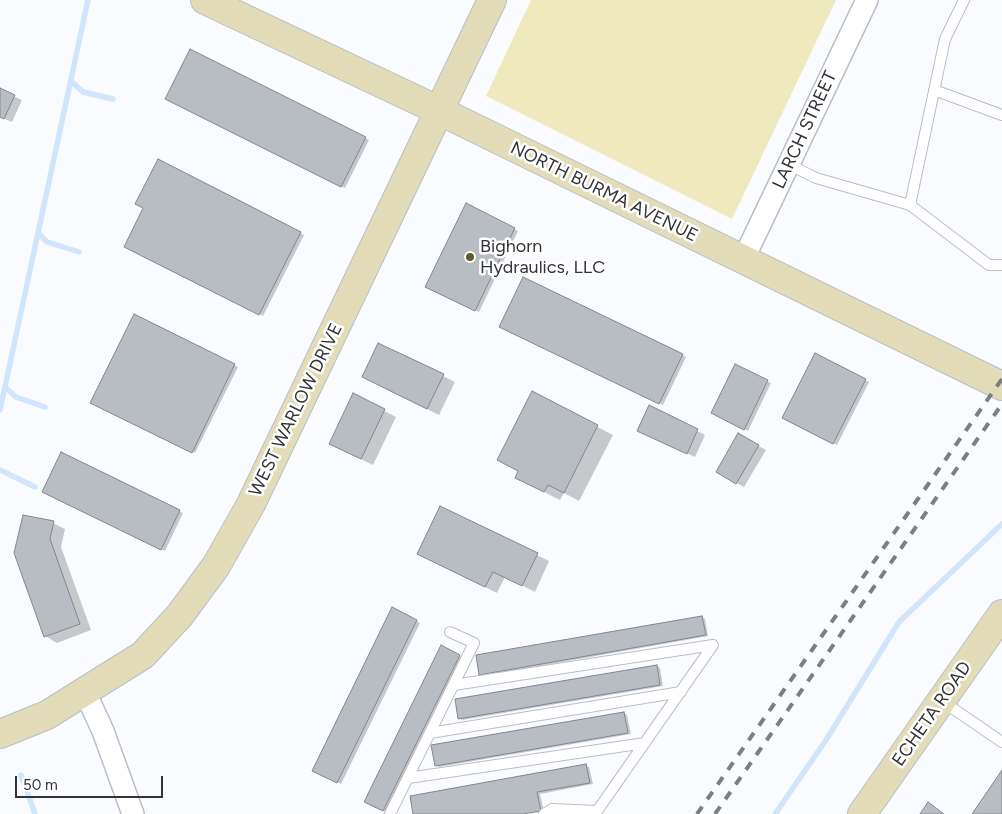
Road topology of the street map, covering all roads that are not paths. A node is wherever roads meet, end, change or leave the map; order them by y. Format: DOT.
graph roads {
  1 [pos="205,0"];
  2 [pos="492,0"];
  3 [pos="867,0"];
  4 [pos="964,0"];
  5 [pos="934,90"];
  6 [pos="440,111"];
  7 [pos="1002,114"];
  8 [pos="788,164"];
  9 [pos="910,205"];
  10 [pos="743,260"];
  11 [pos="1002,265"];
  12 [pos="1002,386"];
  13 [pos="1002,614"];
  14 [pos="450,632"];
  15 [pos="454,685"];
  16 [pos="85,692"];
  17 [pos="681,692"];
  18 [pos="941,701"];
  19 [pos="430,733"];
  20 [pos="0,734"];
  21 [pos="1002,742"];
  22 [pos="645,743"];
  23 [pos="408,778"];
  24 [pos="596,813"];
  25 [pos="133,814"];
  26 [pos="390,814"];
  27 [pos="544,814"];
  28 [pos="862,814"];
  1 -- 6 [label="street, NORTH BURMA AVENUE"];
  2 -- 6 [label="street, WEST WARLOW DRIVE"];
  3 -- 8 [label="street, LARCH STREET"];
  4 -- 5 [label="lane"];
  5 -- 7 [label="lane"];
  5 -- 9 [label="lane"];
  6 -- 10 [label="street, NORTH BURMA AVENUE"];
  6 -- 16 [label="street, WEST WARLOW DRIVE"];
  8 -- 9 [label="lane"];
  8 -- 10 [label="street, LARCH STREET"];
  9 -- 11 [label="lane"];
  10 -- 12 [label="street, NORTH BURMA AVENUE"];
  13 -- 18 [label="street, ECHETA ROAD"];
  14 -- 15 [label="lane"];
  15 -- 17 [label="lane"];
  15 -- 19 [label="lane"];
  16 -- 20 [label="street, WEST WARLOW DRIVE"];
  16 -- 25 [label="street"];
  17 -- 19 [label="lane"];
  17 -- 22 [label="lane"];
  18 -- 21 [label="lane"];
  18 -- 28 [label="street, ECHETA ROAD"];
  19 -- 23 [label="lane"];
  22 -- 23 [label="lane"];
  22 -- 24 [label="lane"];
  23 -- 26 [label="lane"];
  24 -- 27 [label="lane"];
}
